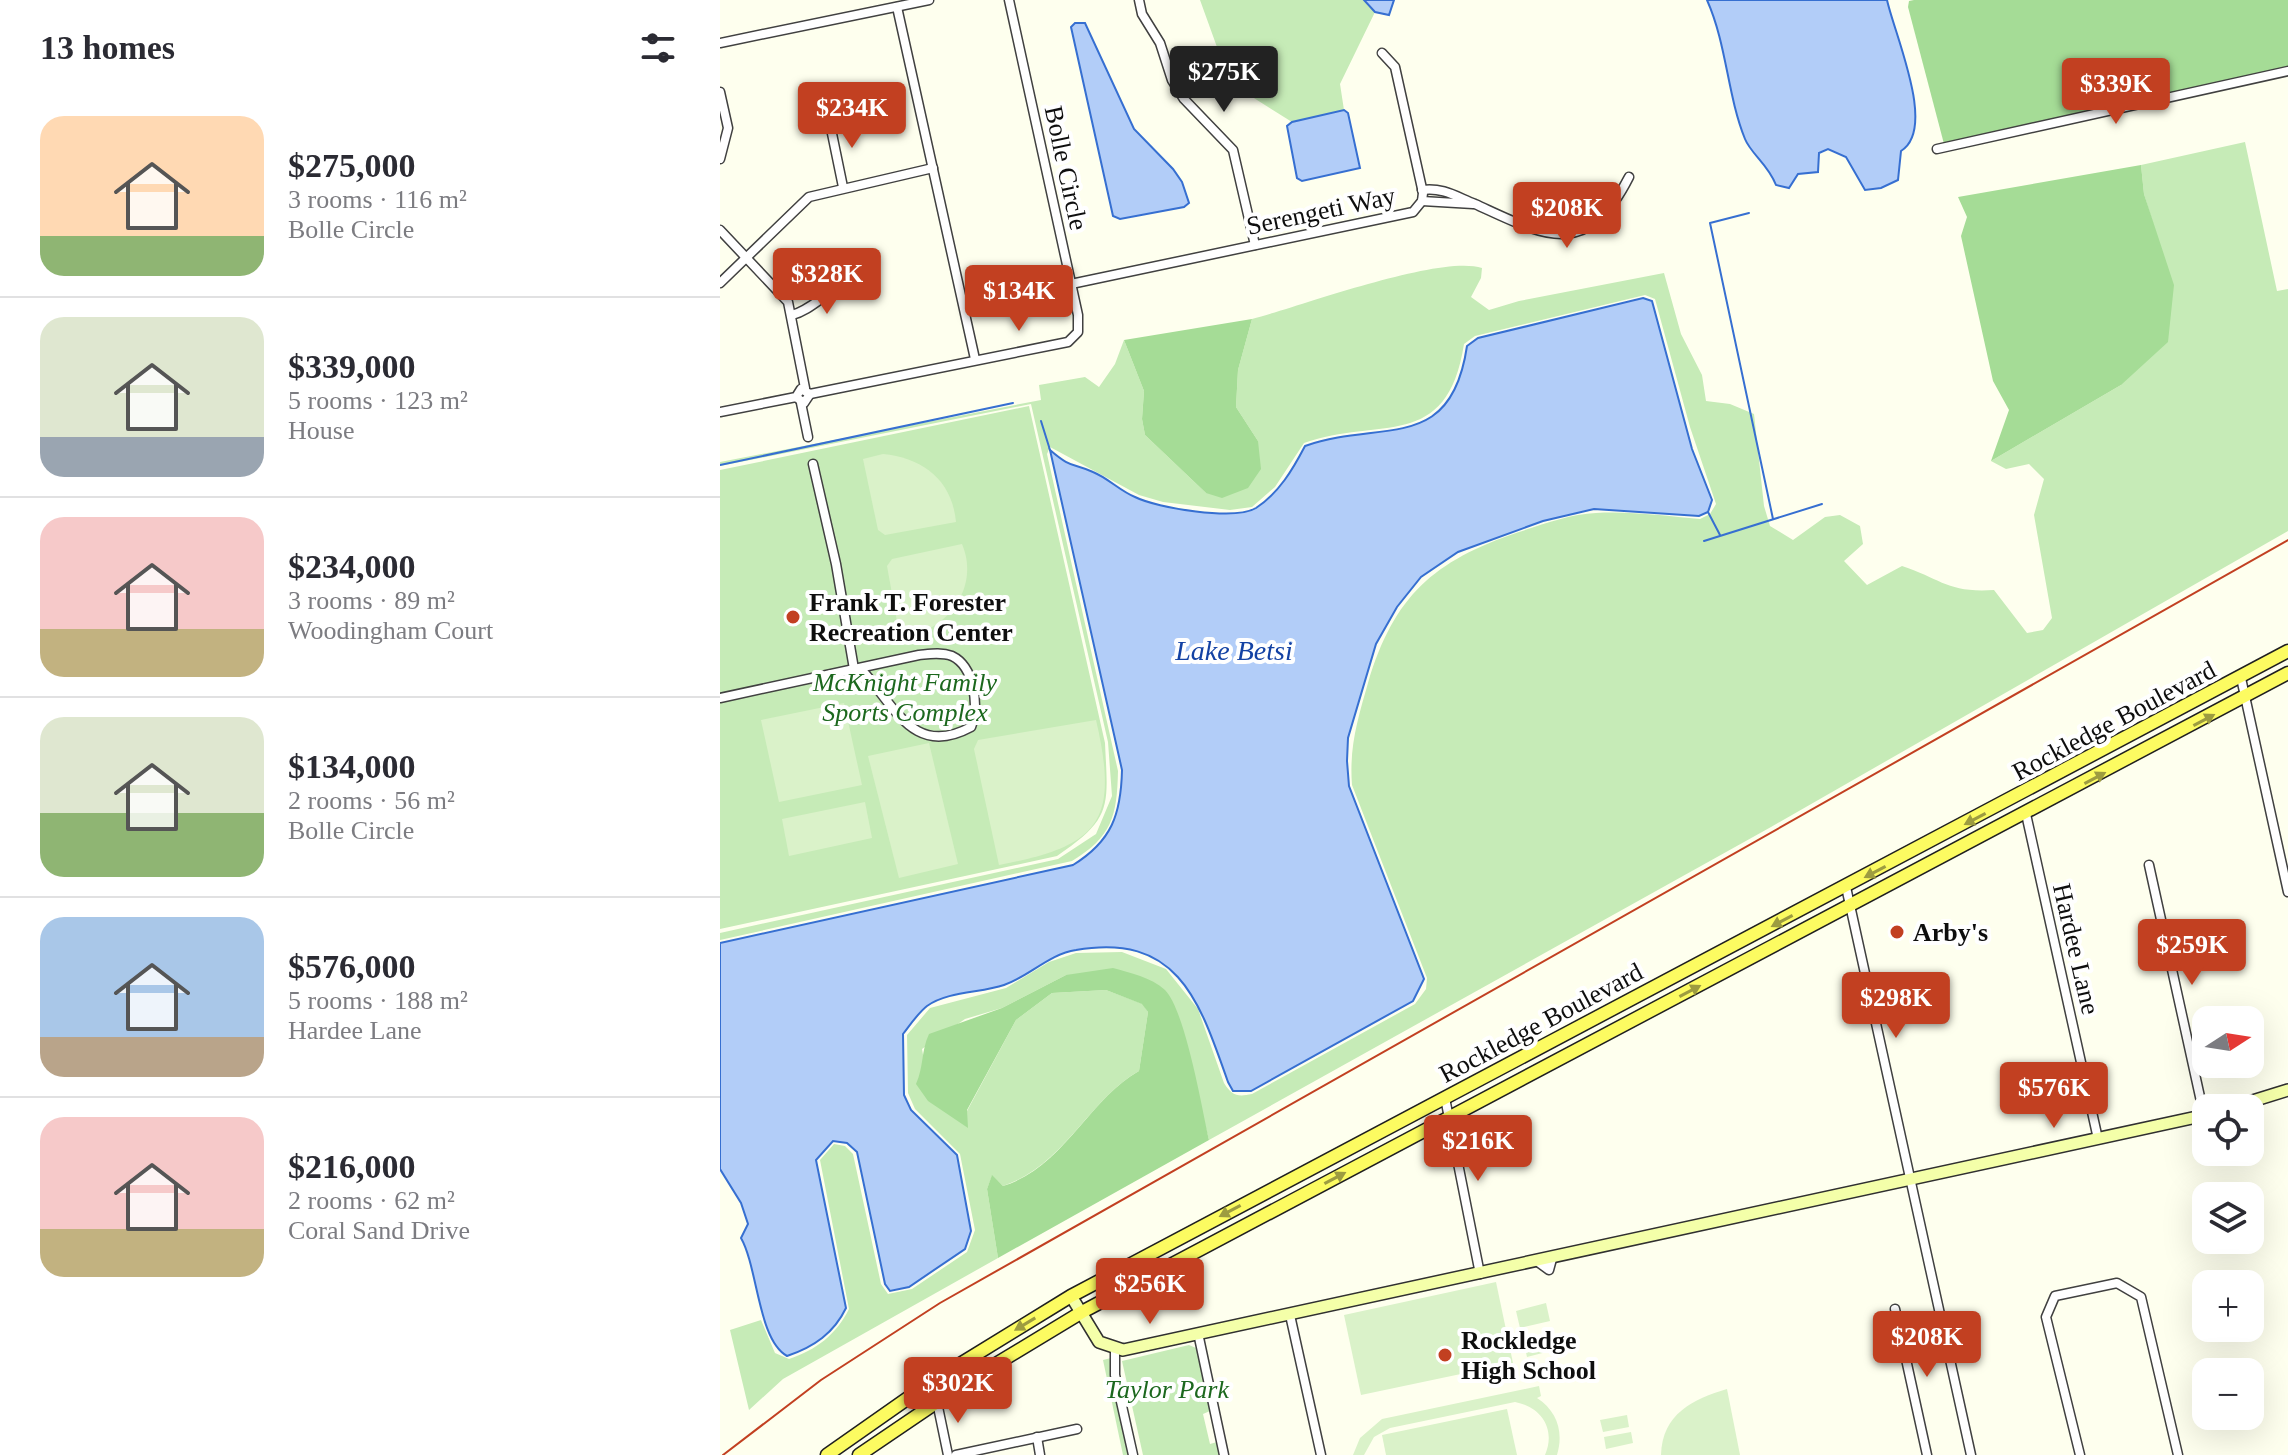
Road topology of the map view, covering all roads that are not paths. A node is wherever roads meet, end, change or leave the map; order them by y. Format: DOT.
graph roads {
  1 [pos="929,0"];
  2 [pos="1009,0"];
  3 [pos="1139,0"];
  4 [pos="897,7"];
  5 [pos="720,43"];
  6 [pos="1382,53"];
  7 [pos="2288,71"];
  8 [pos="720,92"];
  9 [pos="829,119"];
  10 [pos="1937,149"];
  11 [pos="720,159"];
  12 [pos="933,168"];
  13 [pos="1629,177"];
  14 [pos="843,187"];
  15 [pos="1422,190"];
  16 [pos="1422,201"];
  17 [pos="1473,204"];
  18 [pos="720,230"];
  19 [pos="1255,245"];
  20 [pos="747,257"];
  21 [pos="720,283"];
  22 [pos="858,283"];
  23 [pos="1071,284"];
  24 [pos="792,315"];
  25 [pos="975,359"];
  26 [pos="807,391"];
  27 [pos="798,400"];
  28 [pos="720,412"];
  29 [pos="808,437"];
  30 [pos="813,464"];
  31 [pos="2288,651"];
  32 [pos="857,669"];
  33 [pos="2288,673"];
  34 [pos="2241,678"];
  35 [pos="2246,697"];
  36 [pos="720,698"];
  37 [pos="2044,783"];
  38 [pos="2026,814"];
  39 [pos="2149,865"];
  40 [pos="1846,887"];
  41 [pos="2288,892"];
  42 [pos="1850,907"];
  43 [pos="1665,982"];
  44 [pos="1613,1010"];
  45 [pos="1646,1014"];
  46 [pos="1597,1040"];
  47 [pos="2288,1090"];
  48 [pos="2200,1094"];
  49 [pos="2264,1097"];
  50 [pos="1445,1098"];
  51 [pos="1449,1118"];
  52 [pos="2192,1118"];
  53 [pos="2098,1139"];
  54 [pos="1324,1162"];
  55 [pos="1911,1179"];
  56 [pos="1284,1183"];
  57 [pos="1298,1197"];
  58 [pos="1266,1214"];
  59 [pos="1480,1274"];
  60 [pos="1071,1296"];
  61 [pos="1895,1309"];
  62 [pos="1082,1312"];
  63 [pos="1290,1315"];
  64 [pos="1198,1333"];
  65 [pos="1119,1350"];
  66 [pos="953,1369"];
  67 [pos="931,1382"];
  68 [pos="937,1402"];
  69 [pos="909,1420"];
  70 [pos="1077,1429"];
  71 [pos="1037,1437"];
  72 [pos="827,1455"];
  73 [pos="859,1455"];
  74 [pos="948,1455"];
  75 [pos="956,1455"];
  76 [pos="1040,1455"];
  77 [pos="1133,1455"];
  78 [pos="1224,1455"];
  79 [pos="1321,1455"];
  80 [pos="1927,1455"];
  81 [pos="1971,1455"];
  82 [pos="2080,1455"];
  83 [pos="2178,1455"];
  1 -- 4 [label="street"];
  2 -- 23 [label="street, Bolle Circle"];
  3 -- 19 [label="street"];
  4 -- 5 [label="street"];
  4 -- 12 [label="street"];
  6 -- 15 [label="street, Serengeti Way"];
  7 -- 10 [label="street"];
  8 -- 11 [label="street"];
  9 -- 14 [label="street"];
  12 -- 14 [label="street"];
  12 -- 25 [label="street"];
  13 -- 17 [label="street"];
  14 -- 20 [label="street"];
  15 -- 16 [label="street, Serengeti Way"];
  15 -- 17 [label="street"];
  16 -- 17 [label="street"];
  16 -- 19 [label="street, Serengeti Way"];
  18 -- 20 [label="street"];
  19 -- 23 [label="street, Serengeti Way"];
  20 -- 21 [label="street"];
  20 -- 24 [label="street"];
  22 -- 24 [label="street"];
  23 -- 25 [label="street, Bolle Circle"];
  24 -- 26 [label="street"];
  25 -- 26 [label="street"];
  26 -- 27 [label="street"];
  27 -- 28 [label="street"];
  27 -- 29 [label="street"];
  30 -- 32 [label="street"];
  31 -- 34 [label="main road, Rockledge Boulevard"];
  32 -- 32 [label="street"];
  32 -- 36 [label="street"];
  33 -- 35 [label="main road, Rockledge Boulevard"];
  34 -- 35 [label="street"];
  34 -- 37 [label="main road, Rockledge Boulevard"];
  38 -- 35 [label="main road, Rockledge Boulevard, one-way"];
  35 -- 41 [label="street"];
  37 -- 38 [label="main road"];
  37 -- 40 [label="main road, Rockledge Boulevard, one-way"];
  38 -- 42 [label="main road, Rockledge Boulevard"];
  38 -- 53 [label="street, Hardee Lane"];
  39 -- 48 [label="street"];
  40 -- 42 [label="street"];
  40 -- 43 [label="main road, Rockledge Boulevard, one-way"];
  45 -- 42 [label="main road, Rockledge Boulevard, one-way"];
  42 -- 55 [label="street"];
  43 -- 44 [label="main road, Rockledge Boulevard"];
  43 -- 45 [label="main road"];
  44 -- 46 [label="main road"];
  44 -- 50 [label="main road, Rockledge Boulevard"];
  45 -- 46 [label="main road, Rockledge Boulevard"];
  46 -- 51 [label="main road, Rockledge Boulevard"];
  47 -- 49 [label="street"];
  50 -- 51 [label="street"];
  50 -- 54 [label="main road, Rockledge Boulevard"];
  57 -- 51 [label="main road, Rockledge Boulevard, one-way"];
  51 -- 59 [label="street"];
  52 -- 53 [label="street"];
  53 -- 55 [label="street"];
  54 -- 56 [label="main road, Rockledge Boulevard"];
  54 -- 57 [label="main road"];
  55 -- 59 [label="street"];
  55 -- 81 [label="street"];
  56 -- 58 [label="main road"];
  56 -- 60 [label="main road, Rockledge Boulevard, one-way"];
  57 -- 58 [label="main road, Rockledge Boulevard"];
  58 -- 62 [label="main road, Rockledge Boulevard"];
  59 -- 63 [label="street"];
  60 -- 62 [label="street"];
  60 -- 66 [label="main road, Rockledge Boulevard, one-way"];
  61 -- 80 [label="street"];
  62 -- 65 [label="street"];
  62 -- 68 [label="main road, Rockledge Boulevard"];
  63 -- 64 [label="street"];
  63 -- 79 [label="street"];
  64 -- 65 [label="street"];
  64 -- 78 [label="street"];
  65 -- 77 [label="street"];
  66 -- 67 [label="main road, Rockledge Boulevard"];
  66 -- 68 [label="main road"];
  67 -- 69 [label="main road"];
  67 -- 72 [label="main road, Rockledge Boulevard"];
  68 -- 69 [label="main road, Rockledge Boulevard"];
  68 -- 74 [label="street"];
  69 -- 73 [label="main road, Rockledge Boulevard"];
  70 -- 71 [label="street"];
  71 -- 75 [label="street"];
  71 -- 76 [label="street"];
  82 -- 83 [label="street"];
}
